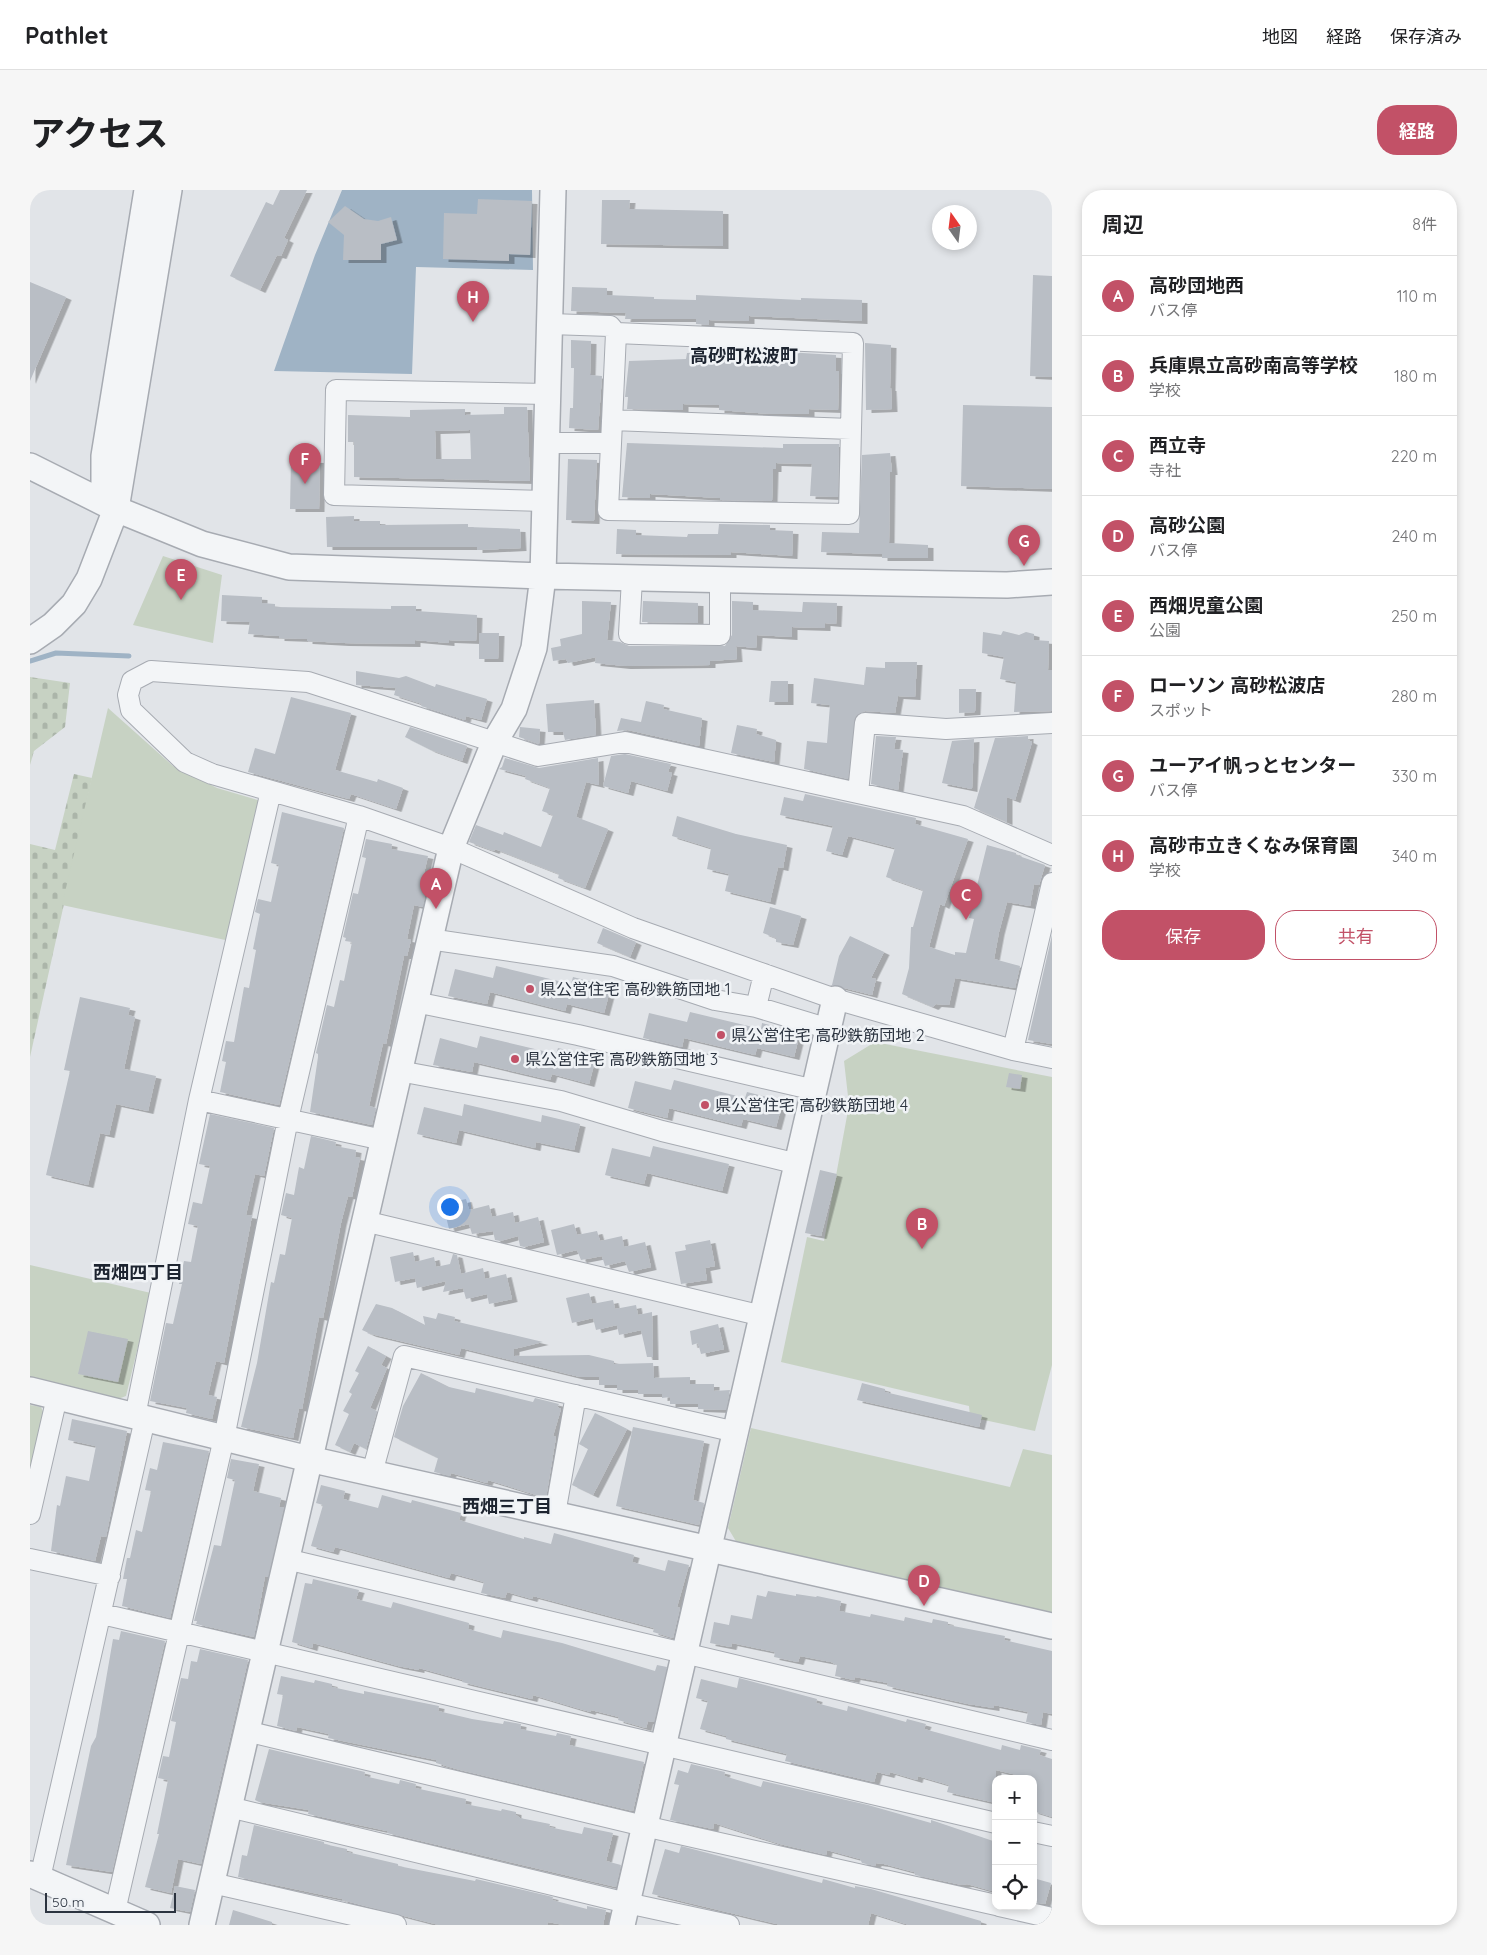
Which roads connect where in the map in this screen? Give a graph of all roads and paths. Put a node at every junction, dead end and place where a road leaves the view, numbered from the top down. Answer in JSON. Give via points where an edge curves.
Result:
{"nodes":[{"id":1,"x":147,"y":190,"type":"edge"},
{"id":2,"x":169,"y":190,"type":"edge"},
{"id":3,"x":553,"y":190,"type":"edge"},
{"id":4,"x":550,"y":324,"type":"junction"},
{"id":5,"x":616,"y":333,"type":"junction"},
{"id":6,"x":548,"y":394,"type":"junction"},
{"id":7,"x":612,"y":420,"type":"junction"},
{"id":8,"x":851,"y":429,"type":"junction"},
{"id":9,"x":547,"y":443,"type":"junction"},
{"id":10,"x":611,"y":443,"type":"junction"},
{"id":11,"x":30,"y":466,"type":"edge"},
{"id":12,"x":545,"y":502,"type":"junction"},
{"id":13,"x":116,"y":509,"type":"junction"},
{"id":14,"x":544,"y":576,"type":"junction"},
{"id":15,"x":632,"y":578,"type":"junction"},
{"id":16,"x":720,"y":580,"type":"junction"},
{"id":17,"x":1052,"y":582,"type":"edge"},
{"id":18,"x":30,"y":641,"type":"edge"},
{"id":19,"x":1052,"y":723,"type":"edge"},
{"id":20,"x":494,"y":743,"type":"junction"},
{"id":21,"x":271,"y":792,"type":"junction"},
{"id":22,"x":858,"y":793,"type":"junction"},
{"id":23,"x":359,"y":816,"type":"junction"},
{"id":24,"x":451,"y":848,"type":"junction"},
{"id":25,"x":1052,"y":856,"type":"edge"},
{"id":26,"x":1052,"y":884,"type":"edge"},
{"id":27,"x":429,"y":939,"type":"junction"},
{"id":28,"x":764,"y":974,"type":"junction"},
{"id":29,"x":836,"y":999,"type":"junction"},
{"id":30,"x":415,"y":1002,"type":"junction"},
{"id":31,"x":756,"y":1007,"type":"junction"},
{"id":32,"x":829,"y":1028,"type":"junction"},
{"id":33,"x":1013,"y":1050,"type":"junction"},
{"id":34,"x":1052,"y":1058,"type":"edge"},
{"id":35,"x":399,"y":1071,"type":"junction"},
{"id":36,"x":815,"y":1090,"type":"junction"},
{"id":37,"x":199,"y":1100,"type":"junction"},
{"id":38,"x":288,"y":1119,"type":"junction"},
{"id":39,"x":383,"y":1140,"type":"junction"},
{"id":40,"x":798,"y":1164,"type":"junction"},
{"id":41,"x":364,"y":1221,"type":"junction"},
{"id":42,"x":763,"y":1316,"type":"junction"},
{"id":43,"x":30,"y":1390,"type":"edge"},
{"id":44,"x":576,"y":1395,"type":"junction"},
{"id":45,"x":56,"y":1397,"type":"junction"},
{"id":46,"x":140,"y":1417,"type":"junction"},
{"id":47,"x":736,"y":1432,"type":"junction"},
{"id":48,"x":224,"y":1438,"type":"junction"},
{"id":49,"x":309,"y":1459,"type":"junction"},
{"id":50,"x":372,"y":1473,"type":"junction"},
{"id":51,"x":30,"y":1514,"type":"edge"},
{"id":52,"x":555,"y":1514,"type":"junction"},
{"id":53,"x":709,"y":1549,"type":"junction"},
{"id":54,"x":286,"y":1559,"type":"junction"},
{"id":55,"x":30,"y":1560,"type":"edge"},
{"id":56,"x":110,"y":1576,"type":"junction"},
{"id":57,"x":102,"y":1614,"type":"junction"},
{"id":58,"x":1052,"y":1626,"type":"edge"},
{"id":59,"x":180,"y":1632,"type":"junction"},
{"id":60,"x":265,"y":1652,"type":"junction"},
{"id":61,"x":685,"y":1654,"type":"junction"},
{"id":62,"x":246,"y":1731,"type":"junction"},
{"id":63,"x":1052,"y":1740,"type":"edge"},
{"id":64,"x":663,"y":1745,"type":"junction"},
{"id":65,"x":229,"y":1807,"type":"junction"},
{"id":66,"x":992,"y":1822,"type":"edge"},
{"id":67,"x":644,"y":1826,"type":"junction"},
{"id":68,"x":1037,"y":1833,"type":"edge"},
{"id":69,"x":1052,"y":1836,"type":"edge"},
{"id":70,"x":35,"y":1876,"type":"edge"},
{"id":71,"x":212,"y":1883,"type":"junction"},
{"id":72,"x":992,"y":1904,"type":"edge"},
{"id":73,"x":1019,"y":1910,"type":"edge"},
{"id":74,"x":115,"y":1911,"type":"junction"},
{"id":75,"x":624,"y":1914,"type":"edge"},
{"id":76,"x":1052,"y":1917,"type":"edge"},
{"id":77,"x":147,"y":1925,"type":"edge"},
{"id":78,"x":202,"y":1925,"type":"edge"},
{"id":79,"x":396,"y":1925,"type":"edge"},
{"id":80,"x":729,"y":1925,"type":"edge"},
{"id":81,"x":1050,"y":1925,"type":"edge"}],
"edges":[{"from":1,"to":13,"type":"street","via":[[104,456],[104,484]]},
{"from":2,"to":13,"type":"street"},
{"from":3,"to":4,"type":"street"},
{"from":4,"to":5,"type":"street","via":[[610,326]]},
{"from":4,"to":6,"type":"street"},
{"from":5,"to":7,"type":"street"},
{"from":5,"to":8,"type":"street","via":[[853,343]]},
{"from":6,"to":9,"type":"street"},
{"from":6,"to":12,"type":"street","via":[[336,390],[334,495]]},
{"from":7,"to":8,"type":"street"},
{"from":7,"to":10,"type":"street"},
{"from":8,"to":10,"type":"street","via":[[849,514],[608,510]]},
{"from":9,"to":10,"type":"street"},
{"from":9,"to":12,"type":"street"},
{"from":11,"to":13,"type":"street"},
{"from":12,"to":14,"type":"street"},
{"from":13,"to":14,"type":"street","via":[[202,544],[289,567]]},
{"from":13,"to":18,"type":"street","via":[[89,579],[74,604],[53,625]]},
{"from":14,"to":15,"type":"street"},
{"from":14,"to":20,"type":"street","via":[[534,648],[514,710]]},
{"from":15,"to":16,"type":"street"},
{"from":15,"to":16,"type":"street","via":[[629,634],[720,635]]},
{"from":16,"to":17,"type":"street","via":[[1007,585]]},
{"from":19,"to":22,"type":"street","via":[[946,729],[865,723]]},
{"from":20,"to":21,"type":"street","via":[[308,682],[151,671],[132,681],[128,695],[131,710],[185,762]]},
{"from":20,"to":22,"type":"street","via":[[538,756],[625,742]]},
{"from":20,"to":24,"type":"street"},
{"from":21,"to":23,"type":"street"},
{"from":21,"to":37,"type":"street"},
{"from":22,"to":25,"type":"street","via":[[963,816]]},
{"from":23,"to":24,"type":"street"},
{"from":23,"to":38,"type":"street"},
{"from":24,"to":27,"type":"street"},
{"from":24,"to":28,"type":"street","via":[[633,928]]},
{"from":26,"to":33,"type":"street"},
{"from":27,"to":30,"type":"street"},
{"from":27,"to":31,"type":"street","via":[[614,966],[715,1000]]},
{"from":28,"to":29,"type":"street"},
{"from":28,"to":31,"type":"street"},
{"from":29,"to":32,"type":"street"},
{"from":29,"to":33,"type":"street"},
{"from":30,"to":35,"type":"street"},
{"from":30,"to":36,"type":"street","via":[[578,1035]]},
{"from":31,"to":32,"type":"street"},
{"from":32,"to":36,"type":"street"},
{"from":33,"to":34,"type":"street"},
{"from":35,"to":39,"type":"street"},
{"from":35,"to":40,"type":"street","via":[[561,1101],[662,1131]]},
{"from":36,"to":40,"type":"street"},
{"from":37,"to":38,"type":"street"},
{"from":37,"to":46,"type":"street"},
{"from":38,"to":39,"type":"street"},
{"from":38,"to":48,"type":"street"},
{"from":39,"to":41,"type":"street"},
{"from":40,"to":42,"type":"street"},
{"from":41,"to":42,"type":"street"},
{"from":41,"to":49,"type":"street"},
{"from":42,"to":47,"type":"street"},
{"from":43,"to":45,"type":"street"},
{"from":44,"to":47,"type":"street"},
{"from":44,"to":50,"type":"street","via":[[404,1356]]},
{"from":44,"to":52,"type":"street"},
{"from":45,"to":46,"type":"street"},
{"from":45,"to":51,"type":"street"},
{"from":46,"to":48,"type":"street"},
{"from":46,"to":56,"type":"street"},
{"from":47,"to":53,"type":"street"},
{"from":48,"to":49,"type":"street"},
{"from":48,"to":59,"type":"street"},
{"from":49,"to":50,"type":"street"},
{"from":49,"to":54,"type":"street"},
{"from":50,"to":52,"type":"street"},
{"from":52,"to":53,"type":"street"},
{"from":53,"to":58,"type":"street"},
{"from":53,"to":61,"type":"street"},
{"from":54,"to":60,"type":"street"},
{"from":54,"to":61,"type":"street"},
{"from":55,"to":56,"type":"street"},
{"from":56,"to":57,"type":"street"},
{"from":57,"to":59,"type":"street"},
{"from":57,"to":70,"type":"street"},
{"from":59,"to":60,"type":"street"},
{"from":59,"to":74,"type":"street"},
{"from":60,"to":62,"type":"street"},
{"from":60,"to":64,"type":"street"},
{"from":61,"to":63,"type":"street"},
{"from":61,"to":64,"type":"street"},
{"from":62,"to":65,"type":"street"},
{"from":62,"to":67,"type":"street"},
{"from":64,"to":66,"type":"street"},
{"from":64,"to":67,"type":"street"},
{"from":65,"to":71,"type":"street"},
{"from":65,"to":75,"type":"street"},
{"from":67,"to":72,"type":"street"},
{"from":67,"to":75,"type":"street"},
{"from":68,"to":69,"type":"street"},
{"from":70,"to":74,"type":"street"},
{"from":71,"to":78,"type":"street"},
{"from":71,"to":79,"type":"street"},
{"from":73,"to":76,"type":"street"},
{"from":74,"to":77,"type":"street"},
{"from":75,"to":80,"type":"street"},
{"from":76,"to":81,"type":"street"}]}
